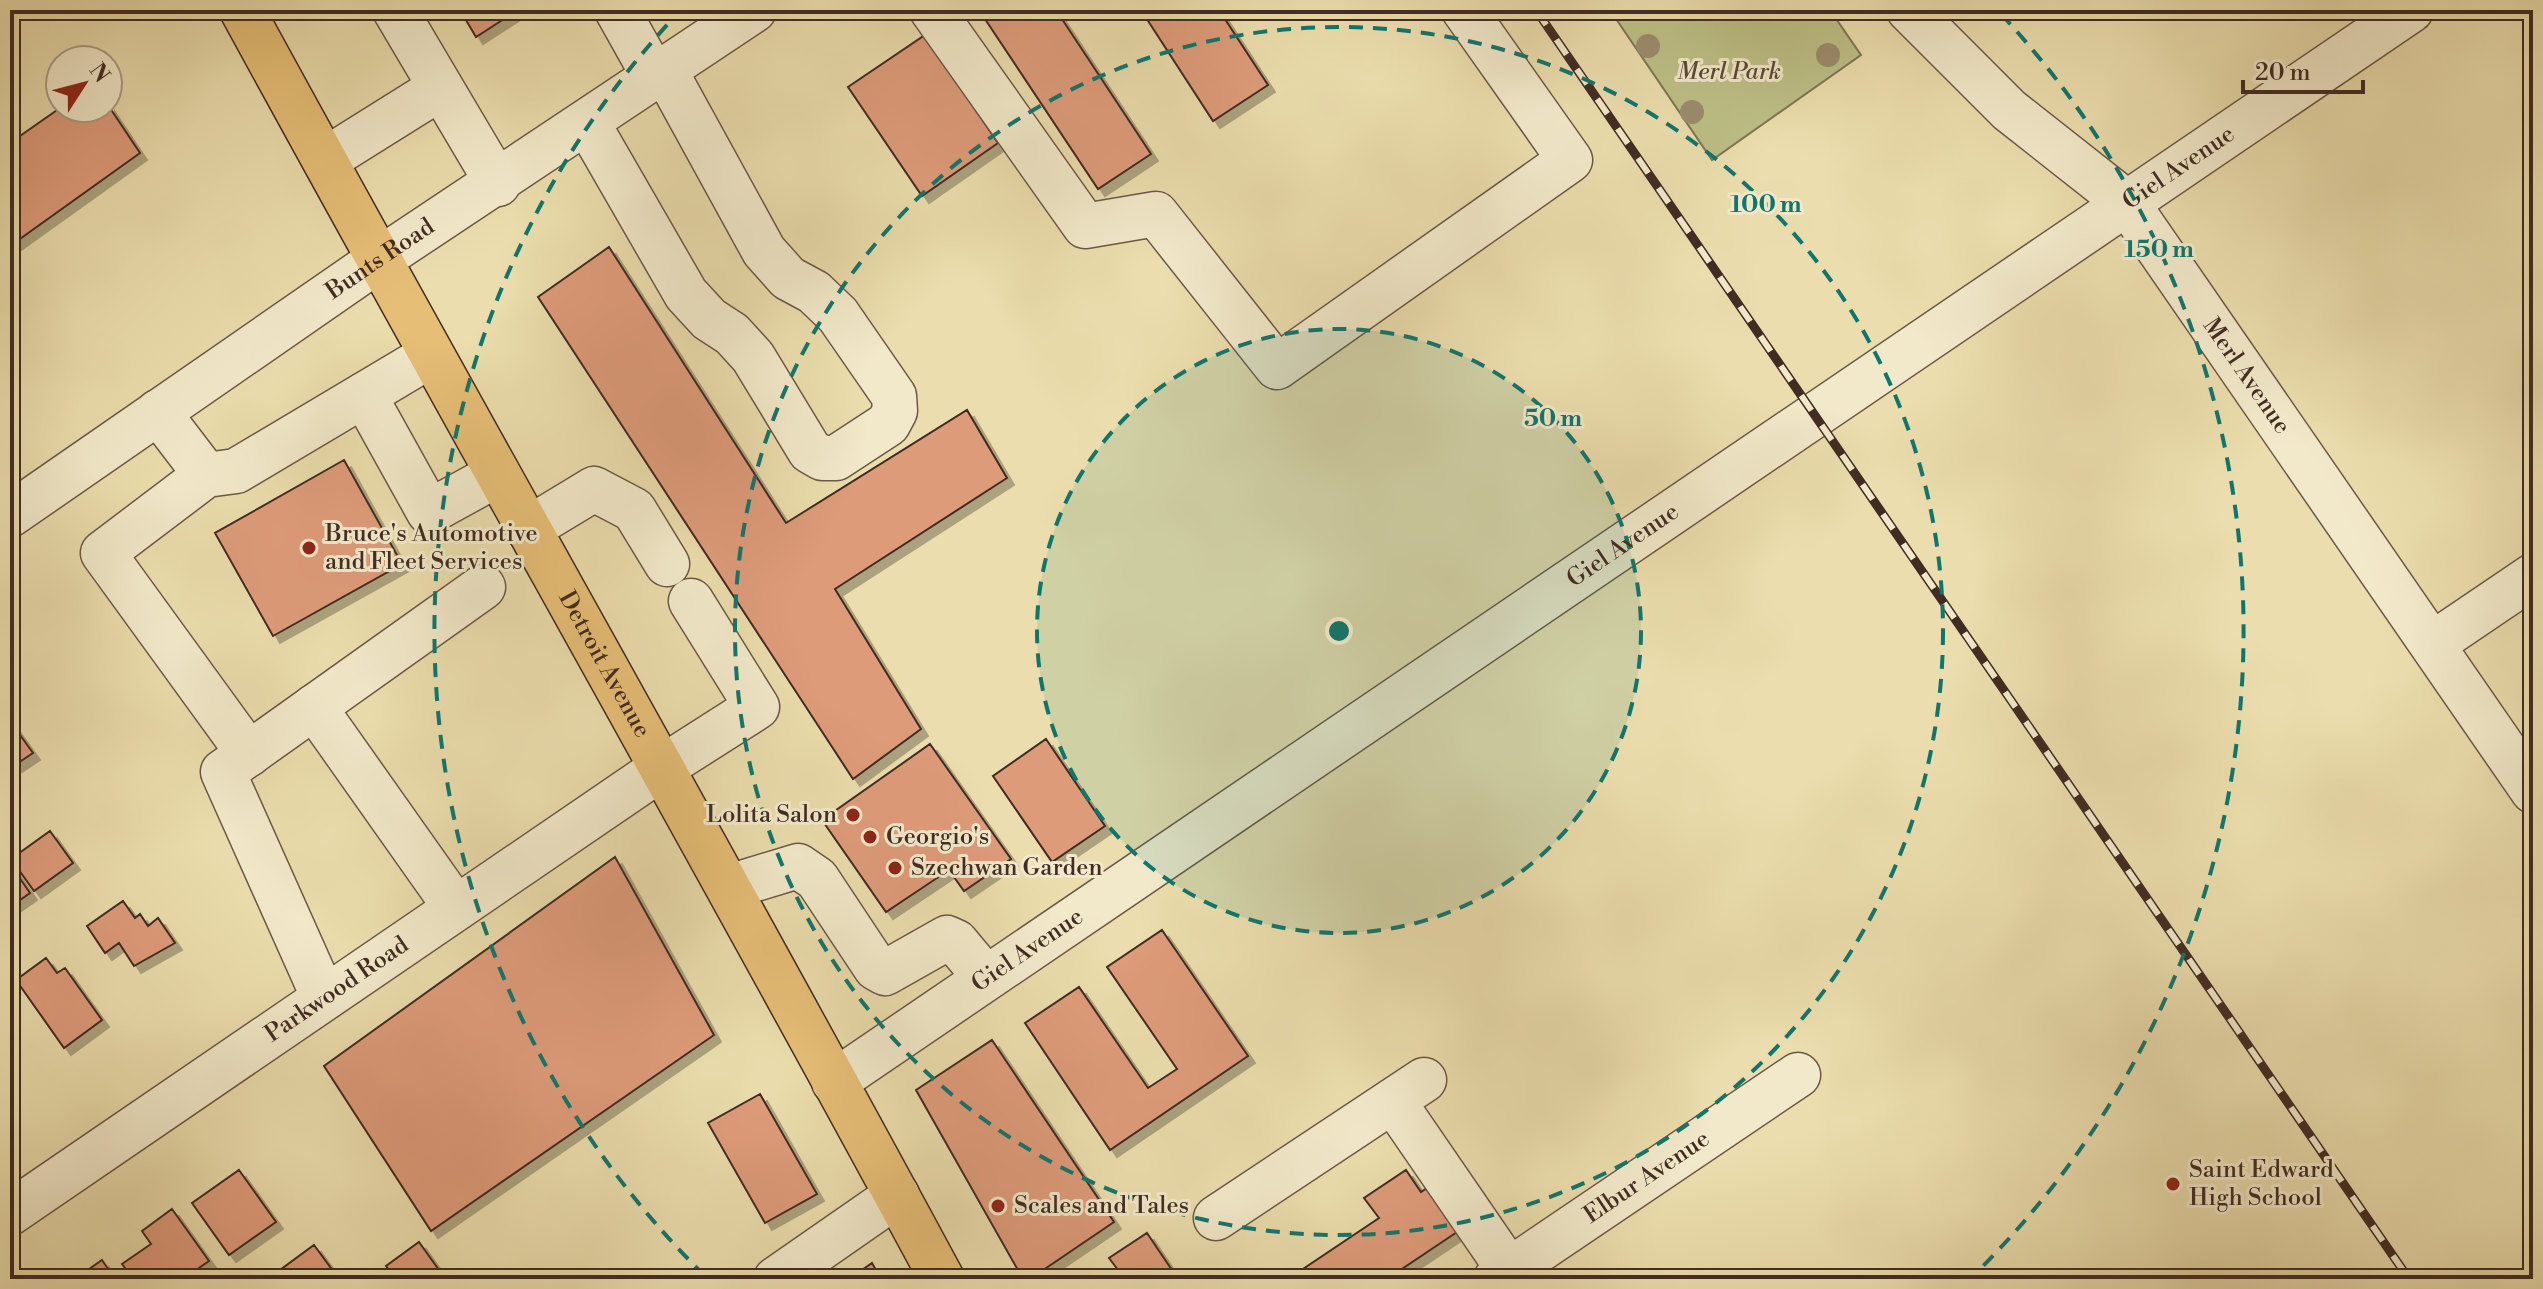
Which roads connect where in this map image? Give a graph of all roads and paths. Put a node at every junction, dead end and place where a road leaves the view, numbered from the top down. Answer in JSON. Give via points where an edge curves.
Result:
{"nodes":[{"id":1,"x":395,"y":10,"type":"edge"},
{"id":2,"x":617,"y":10,"type":"edge"},
{"id":3,"x":754,"y":10,"type":"edge"},
{"id":4,"x":932,"y":10,"type":"edge"},
{"id":5,"x":1464,"y":10,"type":"edge"},
{"id":6,"x":1909,"y":10,"type":"edge"},
{"id":7,"x":2411,"y":10,"type":"edge"},
{"id":8,"x":243,"y":11,"type":"edge"},
{"id":9,"x":659,"y":73,"type":"junction"},
{"id":10,"x":440,"y":88,"type":"junction"},
{"id":11,"x":588,"y":124,"type":"junction"},
{"id":12,"x":325,"y":160,"type":"junction"},
{"id":13,"x":498,"y":184,"type":"junction"},
{"id":14,"x":2127,"y":203,"type":"junction"},
{"id":15,"x":377,"y":261,"type":"junction"},
{"id":16,"x":431,"y":355,"type":"junction"},
{"id":17,"x":364,"y":395,"type":"junction"},
{"id":18,"x":158,"y":412,"type":"junction"},
{"id":19,"x":498,"y":474,"type":"junction"},
{"id":20,"x":206,"y":475,"type":"junction"},
{"id":21,"x":10,"y":515,"type":"edge"},
{"id":22,"x":528,"y":529,"type":"junction"},
{"id":23,"x":667,"y":564,"type":"dead end"},
{"id":24,"x":2533,"y":576,"type":"edge"},
{"id":25,"x":483,"y":587,"type":"dead end"},
{"id":26,"x":691,"y":601,"type":"dead end"},
{"id":27,"x":2434,"y":643,"type":"junction"},
{"id":28,"x":314,"y":707,"type":"junction"},
{"id":29,"x":249,"y":754,"type":"junction"},
{"id":30,"x":663,"y":767,"type":"junction"},
{"id":31,"x":2533,"y":791,"type":"edge"},
{"id":32,"x":729,"y":887,"type":"junction"},
{"id":33,"x":456,"y":908,"type":"junction"},
{"id":34,"x":986,"y":978,"type":"junction"},
{"id":35,"x":324,"y":998,"type":"junction"},
{"id":36,"x":1798,"y":1075,"type":"dead end"},
{"id":37,"x":834,"y":1082,"type":"junction"},
{"id":38,"x":897,"y":1195,"type":"junction"},
{"id":39,"x":10,"y":1213,"type":"edge"},
{"id":40,"x":1216,"y":1218,"type":"dead end"},
{"id":41,"x":1502,"y":1275,"type":"edge"},
{"id":42,"x":776,"y":1279,"type":"edge"},
{"id":43,"x":942,"y":1279,"type":"edge"}],
"edges":[{"from":1,"to":10,"type":"street"},
{"from":2,"to":9,"type":"street"},
{"from":3,"to":9,"type":"street","name":"Bunts Road"},
{"from":4,"to":5,"type":"street","via":[[1085,226],[1156,214],[1277,367],[1570,160]]},
{"from":6,"to":14,"type":"street","name":"Merl Avenue","via":[[2009,110]]},
{"from":7,"to":14,"type":"street","name":"Giel Avenue"},
{"from":8,"to":12,"type":"main road","name":"Detroit Avenue"},
{"from":9,"to":11,"type":"street","name":"Bunts Road"},
{"from":9,"to":11,"type":"street","via":[[764,251],[788,278],[814,292],[838,315],[894,396],[895,411],[888,424],[836,458],[810,451],[753,357],[686,294]]},
{"from":10,"to":12,"type":"street"},
{"from":10,"to":13,"type":"street"},
{"from":11,"to":13,"type":"street","name":"Bunts Road"},
{"from":12,"to":15,"type":"main road","name":"Detroit Avenue"},
{"from":13,"to":15,"type":"street","name":"Bunts Road"},
{"from":14,"to":27,"type":"street","name":"Merl Avenue"},
{"from":14,"to":34,"type":"street","name":"Giel Avenue"},
{"from":15,"to":16,"type":"main road","name":"Detroit Avenue"},
{"from":15,"to":18,"type":"street","name":"Bunts Road"},
{"from":16,"to":17,"type":"street"},
{"from":16,"to":19,"type":"main road","name":"Detroit Avenue"},
{"from":17,"to":19,"type":"street","via":[[429,512]]},
{"from":17,"to":20,"type":"street","via":[[236,471]]},
{"from":18,"to":20,"type":"street"},
{"from":18,"to":21,"type":"street","name":"Bunts Road"},
{"from":19,"to":22,"type":"main road","name":"Detroit Avenue"},
{"from":20,"to":29,"type":"street","via":[[103,553]]},
{"from":22,"to":23,"type":"street","via":[[594,489],[634,510]]},
{"from":22,"to":30,"type":"main road","name":"Detroit Avenue"},
{"from":24,"to":27,"type":"street"},
{"from":25,"to":28,"type":"street"},
{"from":26,"to":30,"type":"street","name":"Parkwood Road","via":[[757,707]]},
{"from":27,"to":31,"type":"street","name":"Merl Avenue"},
{"from":28,"to":29,"type":"street"},
{"from":28,"to":33,"type":"street"},
{"from":29,"to":35,"type":"street","via":[[223,772]]},
{"from":30,"to":32,"type":"main road","name":"Detroit Avenue"},
{"from":30,"to":33,"type":"street","name":"Parkwood Road"},
{"from":32,"to":34,"type":"street","via":[[798,866],[817,879],[876,968],[885,973],[896,969],[947,938]]},
{"from":32,"to":37,"type":"main road","name":"Detroit Avenue"},
{"from":33,"to":35,"type":"street","name":"Parkwood Road"},
{"from":34,"to":37,"type":"street","name":"Giel Avenue"},
{"from":35,"to":39,"type":"street","name":"Parkwood Road"},
{"from":36,"to":41,"type":"street","name":"Elbur Avenue"},
{"from":37,"to":38,"type":"main road","name":"Detroit Avenue"},
{"from":38,"to":42,"type":"street"},
{"from":38,"to":43,"type":"main road","name":"Detroit Avenue"},
{"from":40,"to":41,"type":"street","via":[[1409,1091]]}]}
